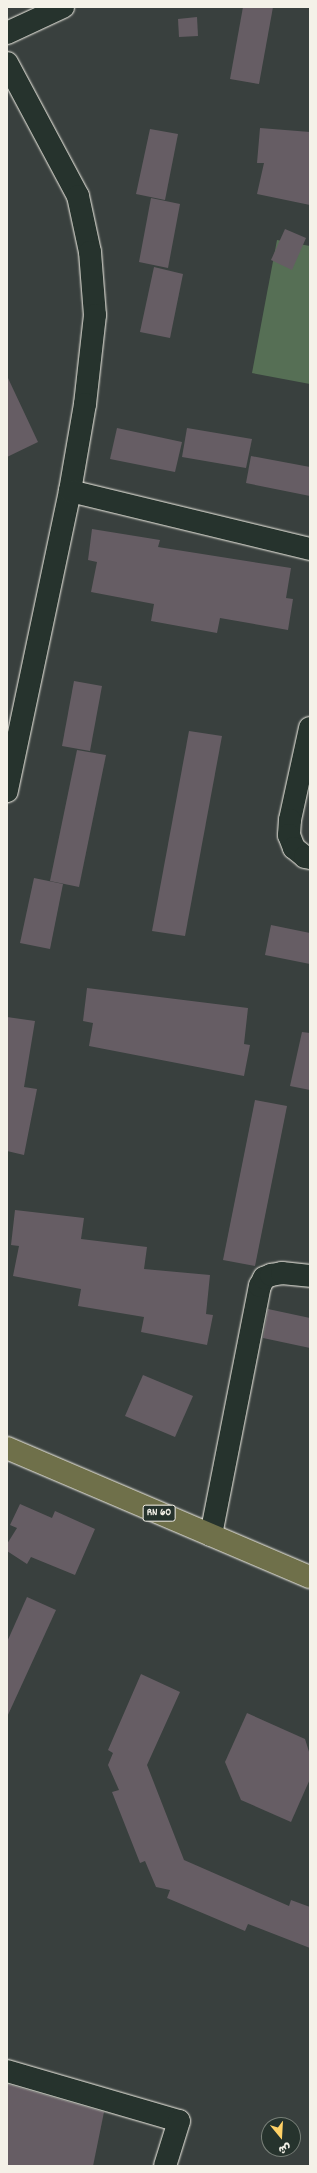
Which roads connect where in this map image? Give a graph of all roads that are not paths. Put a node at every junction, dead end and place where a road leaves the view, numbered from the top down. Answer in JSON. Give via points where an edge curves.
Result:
{"nodes":[{"id":1,"x":64,"y":7,"type":"edge"},
{"id":2,"x":7,"y":33,"type":"edge"},
{"id":3,"x":7,"y":63,"type":"edge"},
{"id":4,"x":70,"y":491,"type":"junction"},
{"id":5,"x":310,"y":549,"type":"edge"},
{"id":6,"x":310,"y":728,"type":"edge"},
{"id":7,"x":7,"y":791,"type":"edge"},
{"id":8,"x":310,"y":858,"type":"edge"},
{"id":9,"x":310,"y":1276,"type":"edge"},
{"id":10,"x":7,"y":1448,"type":"edge"},
{"id":11,"x":211,"y":1535,"type":"junction"},
{"id":12,"x":310,"y":1577,"type":"edge"},
{"id":13,"x":7,"y":2071,"type":"edge"},
{"id":14,"x":165,"y":2166,"type":"edge"}],
"edges":[{"from":1,"to":2,"type":"street"},
{"from":3,"to":4,"type":"street","via":[[78,196],[90,252],[95,314],[85,404]]},
{"from":4,"to":5,"type":"street"},
{"from":4,"to":7,"type":"street"},
{"from":6,"to":8,"type":"street","via":[[289,835],[294,848]]},
{"from":9,"to":11,"type":"street","via":[[282,1273],[271,1275],[264,1278],[260,1286]]},
{"from":10,"to":11,"type":"main road","number":"RN 60"},
{"from":11,"to":12,"type":"main road","number":"RN 60"},
{"from":13,"to":14,"type":"street","via":[[179,2121]]}]}
